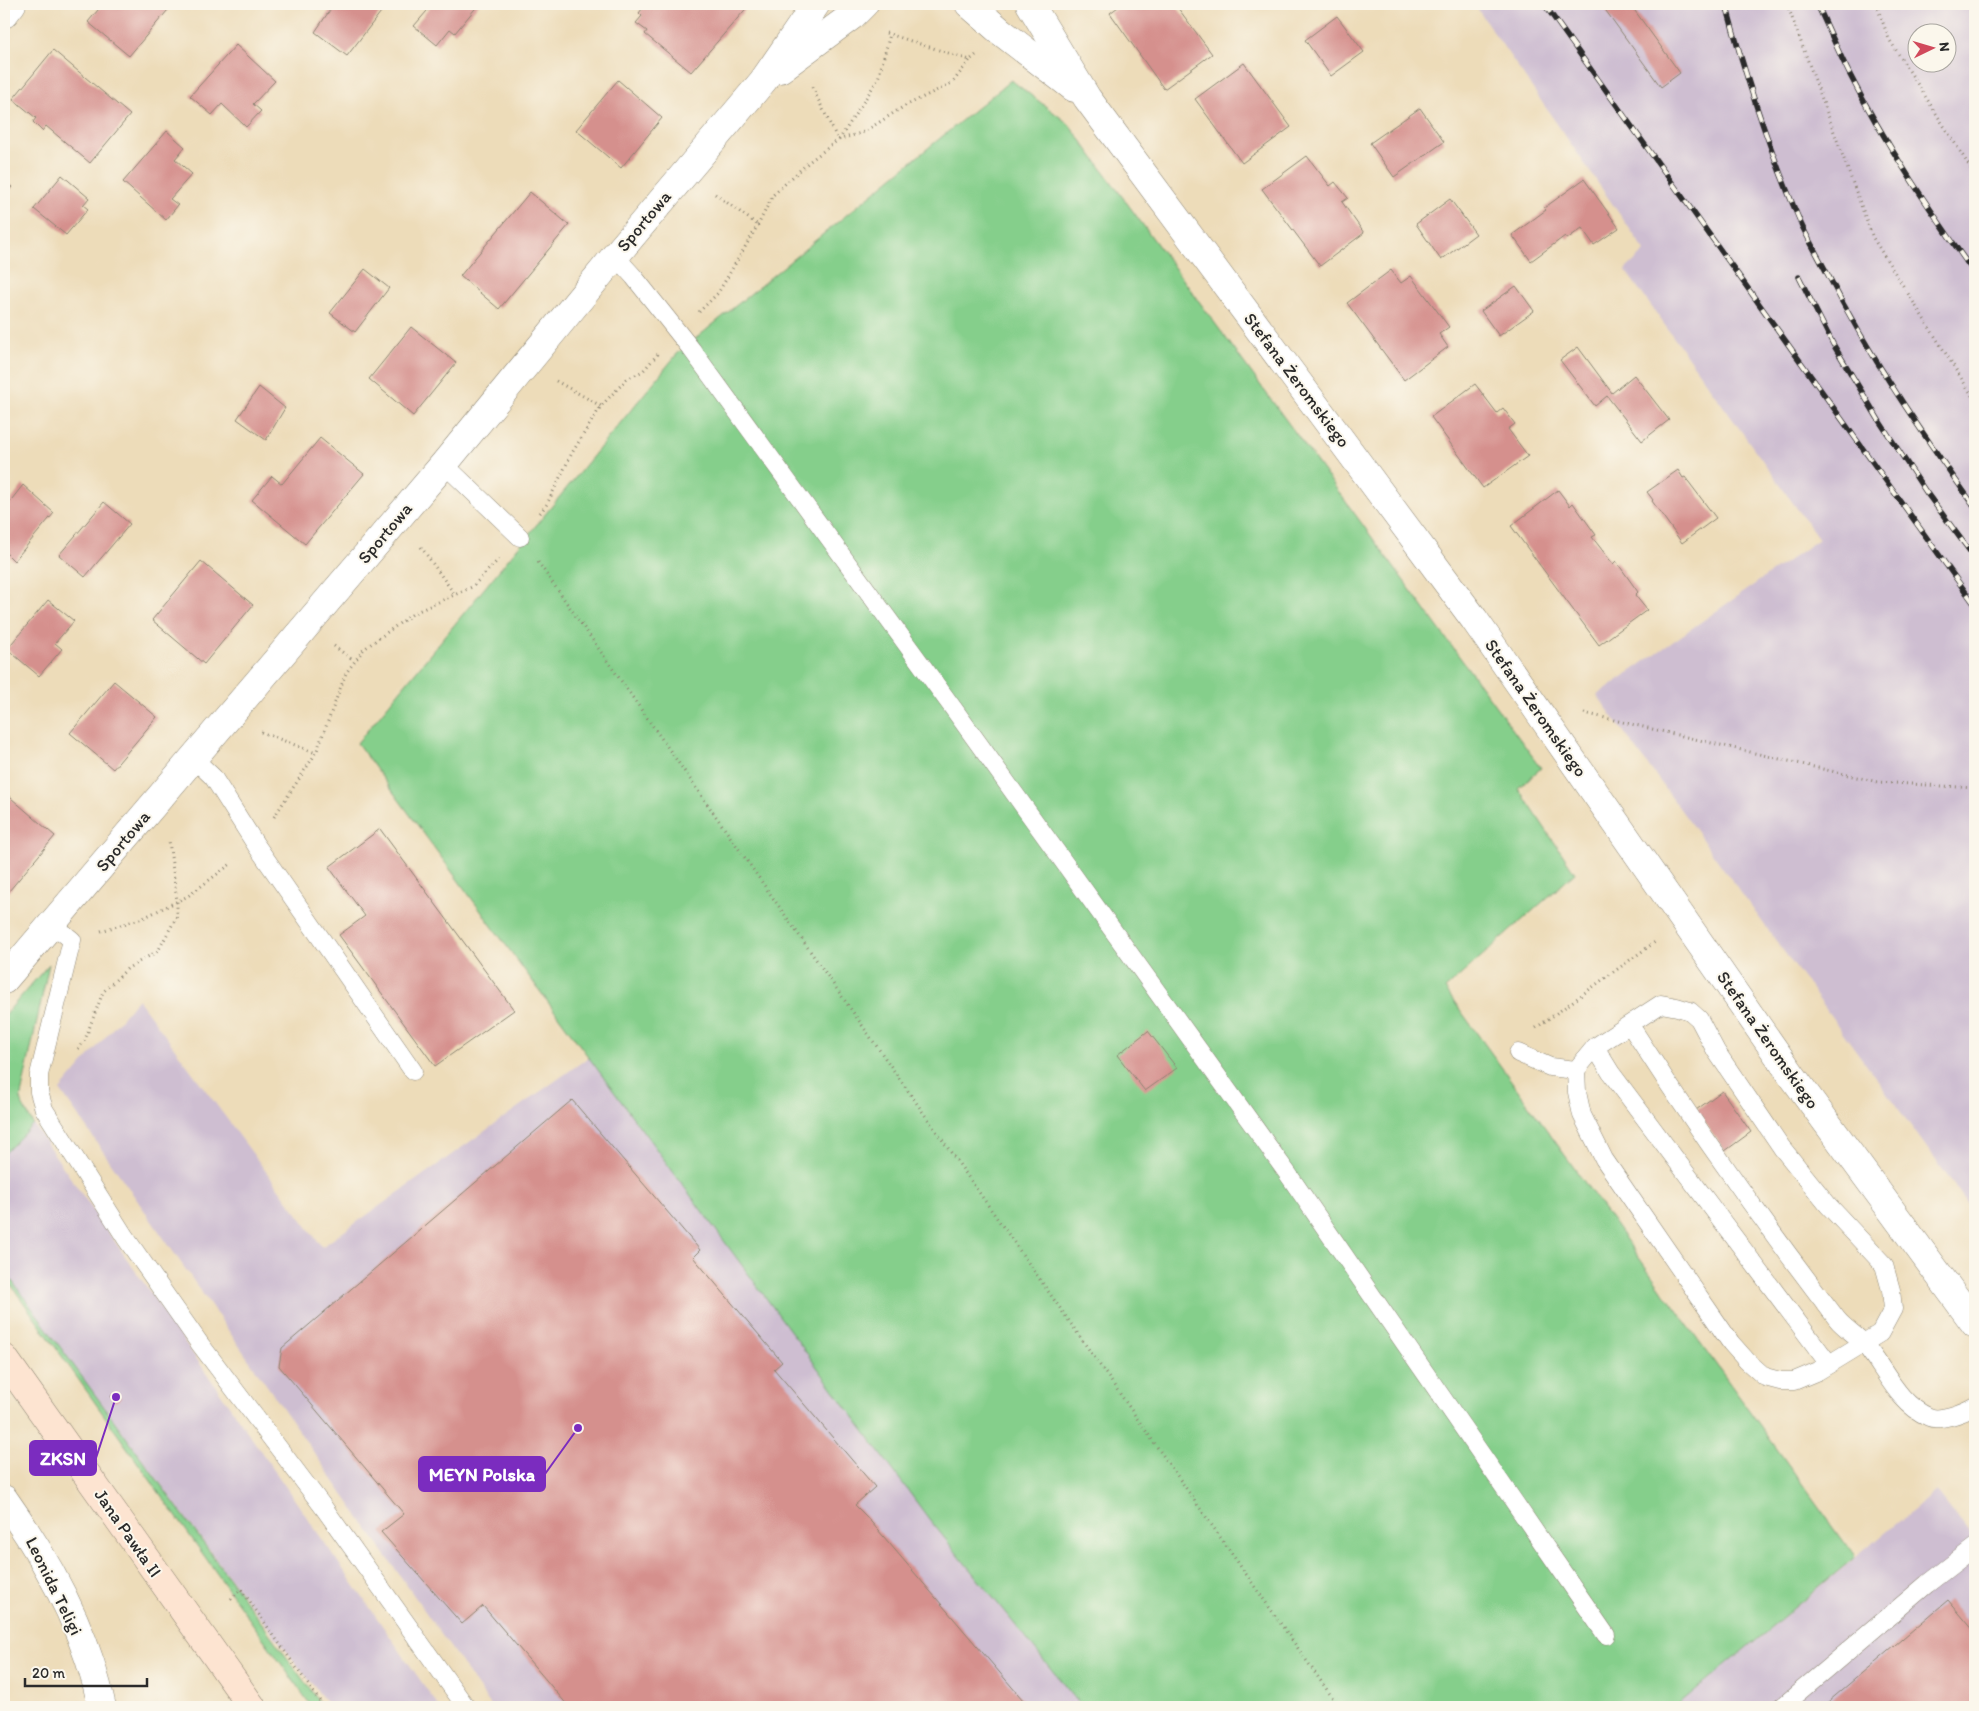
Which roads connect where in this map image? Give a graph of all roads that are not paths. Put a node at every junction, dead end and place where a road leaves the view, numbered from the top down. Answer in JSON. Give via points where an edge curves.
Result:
{"nodes":[{"id":1,"x":12,"y":4,"type":"edge"},
{"id":2,"x":816,"y":4,"type":"edge"},
{"id":3,"x":864,"y":4,"type":"edge"},
{"id":4,"x":969,"y":4,"type":"edge"},
{"id":5,"x":1030,"y":4,"type":"edge"},
{"id":6,"x":4,"y":14,"type":"edge"},
{"id":7,"x":763,"y":81,"type":"junction"},
{"id":8,"x":1087,"y":98,"type":"junction"},
{"id":9,"x":615,"y":256,"type":"junction"},
{"id":10,"x":444,"y":464,"type":"junction"},
{"id":11,"x":520,"y":537,"type":"road end"},
{"id":12,"x":193,"y":758,"type":"junction"},
{"id":13,"x":51,"y":923,"type":"junction"},
{"id":14,"x":4,"y":980,"type":"edge"},
{"id":15,"x":1630,"y":1025,"type":"junction"},
{"id":16,"x":1595,"y":1047,"type":"junction"},
{"id":17,"x":1518,"y":1053,"type":"dead end"},
{"id":18,"x":1576,"y":1070,"type":"junction"},
{"id":19,"x":413,"y":1071,"type":"dead end"},
{"id":20,"x":1975,"y":1324,"type":"edge"},
{"id":21,"x":1864,"y":1344,"type":"junction"},
{"id":22,"x":4,"y":1358,"type":"edge"},
{"id":23,"x":1829,"y":1364,"type":"junction"},
{"id":24,"x":1975,"y":1406,"type":"edge"},
{"id":25,"x":4,"y":1499,"type":"edge"},
{"id":26,"x":1975,"y":1547,"type":"edge"},
{"id":27,"x":1606,"y":1635,"type":"dead end"},
{"id":28,"x":102,"y":1707,"type":"edge"},
{"id":29,"x":252,"y":1707,"type":"edge"},
{"id":30,"x":466,"y":1707,"type":"edge"},
{"id":31,"x":1782,"y":1707,"type":"edge"}],
"edges":[{"from":1,"to":6,"type":"street"},
{"from":2,"to":7,"type":"street","name":"Sportowa"},
{"from":3,"to":7,"type":"street","name":"Sportowa"},
{"from":4,"to":8,"type":"street","name":"Stefana Żeromskiego"},
{"from":5,"to":8,"type":"street","name":"Stefana Żeromskiego"},
{"from":7,"to":9,"type":"street","name":"Sportowa"},
{"from":8,"to":20,"type":"street","name":"Stefana Żeromskiego","via":[[1474,619],[1791,1074]]},
{"from":9,"to":10,"type":"street","name":"Sportowa"},
{"from":9,"to":27,"type":"lane","via":[[692,350],[942,692],[1288,1174]]},
{"from":10,"to":11,"type":"lane"},
{"from":10,"to":12,"type":"street","name":"Sportowa"},
{"from":12,"to":13,"type":"street","name":"Sportowa"},
{"from":12,"to":19,"type":"lane","via":[[213,777],[256,845]]},
{"from":13,"to":14,"type":"street","name":"Sportowa"},
{"from":13,"to":30,"type":"lane","via":[[72,940],[39,1074],[39,1092],[44,1109],[125,1237],[178,1313],[324,1508]]},
{"from":15,"to":16,"type":"lane"},
{"from":15,"to":21,"type":"lane","via":[[1677,1099],[1753,1206],[1838,1321]]},
{"from":15,"to":21,"type":"lane","via":[[1661,1004],[1690,1011],[1699,1019],[1716,1051],[1782,1148],[1828,1205],[1884,1265],[1893,1310],[1880,1332]]},
{"from":16,"to":18,"type":"lane"},
{"from":16,"to":23,"type":"lane","via":[[1611,1073]]},
{"from":17,"to":18,"type":"lane","via":[[1550,1067]]},
{"from":18,"to":23,"type":"lane","via":[[1582,1115],[1604,1159],[1747,1361],[1765,1376],[1780,1381],[1794,1381]]},
{"from":21,"to":23,"type":"lane"},
{"from":21,"to":24,"type":"lane","via":[[1908,1405],[1931,1419],[1960,1414]]},
{"from":22,"to":29,"type":"main road","name":"Jana Pawła II"},
{"from":25,"to":28,"type":"street","name":"Leonida Teligi","via":[[30,1536],[64,1598],[87,1656]]},
{"from":26,"to":31,"type":"lane"}]}
